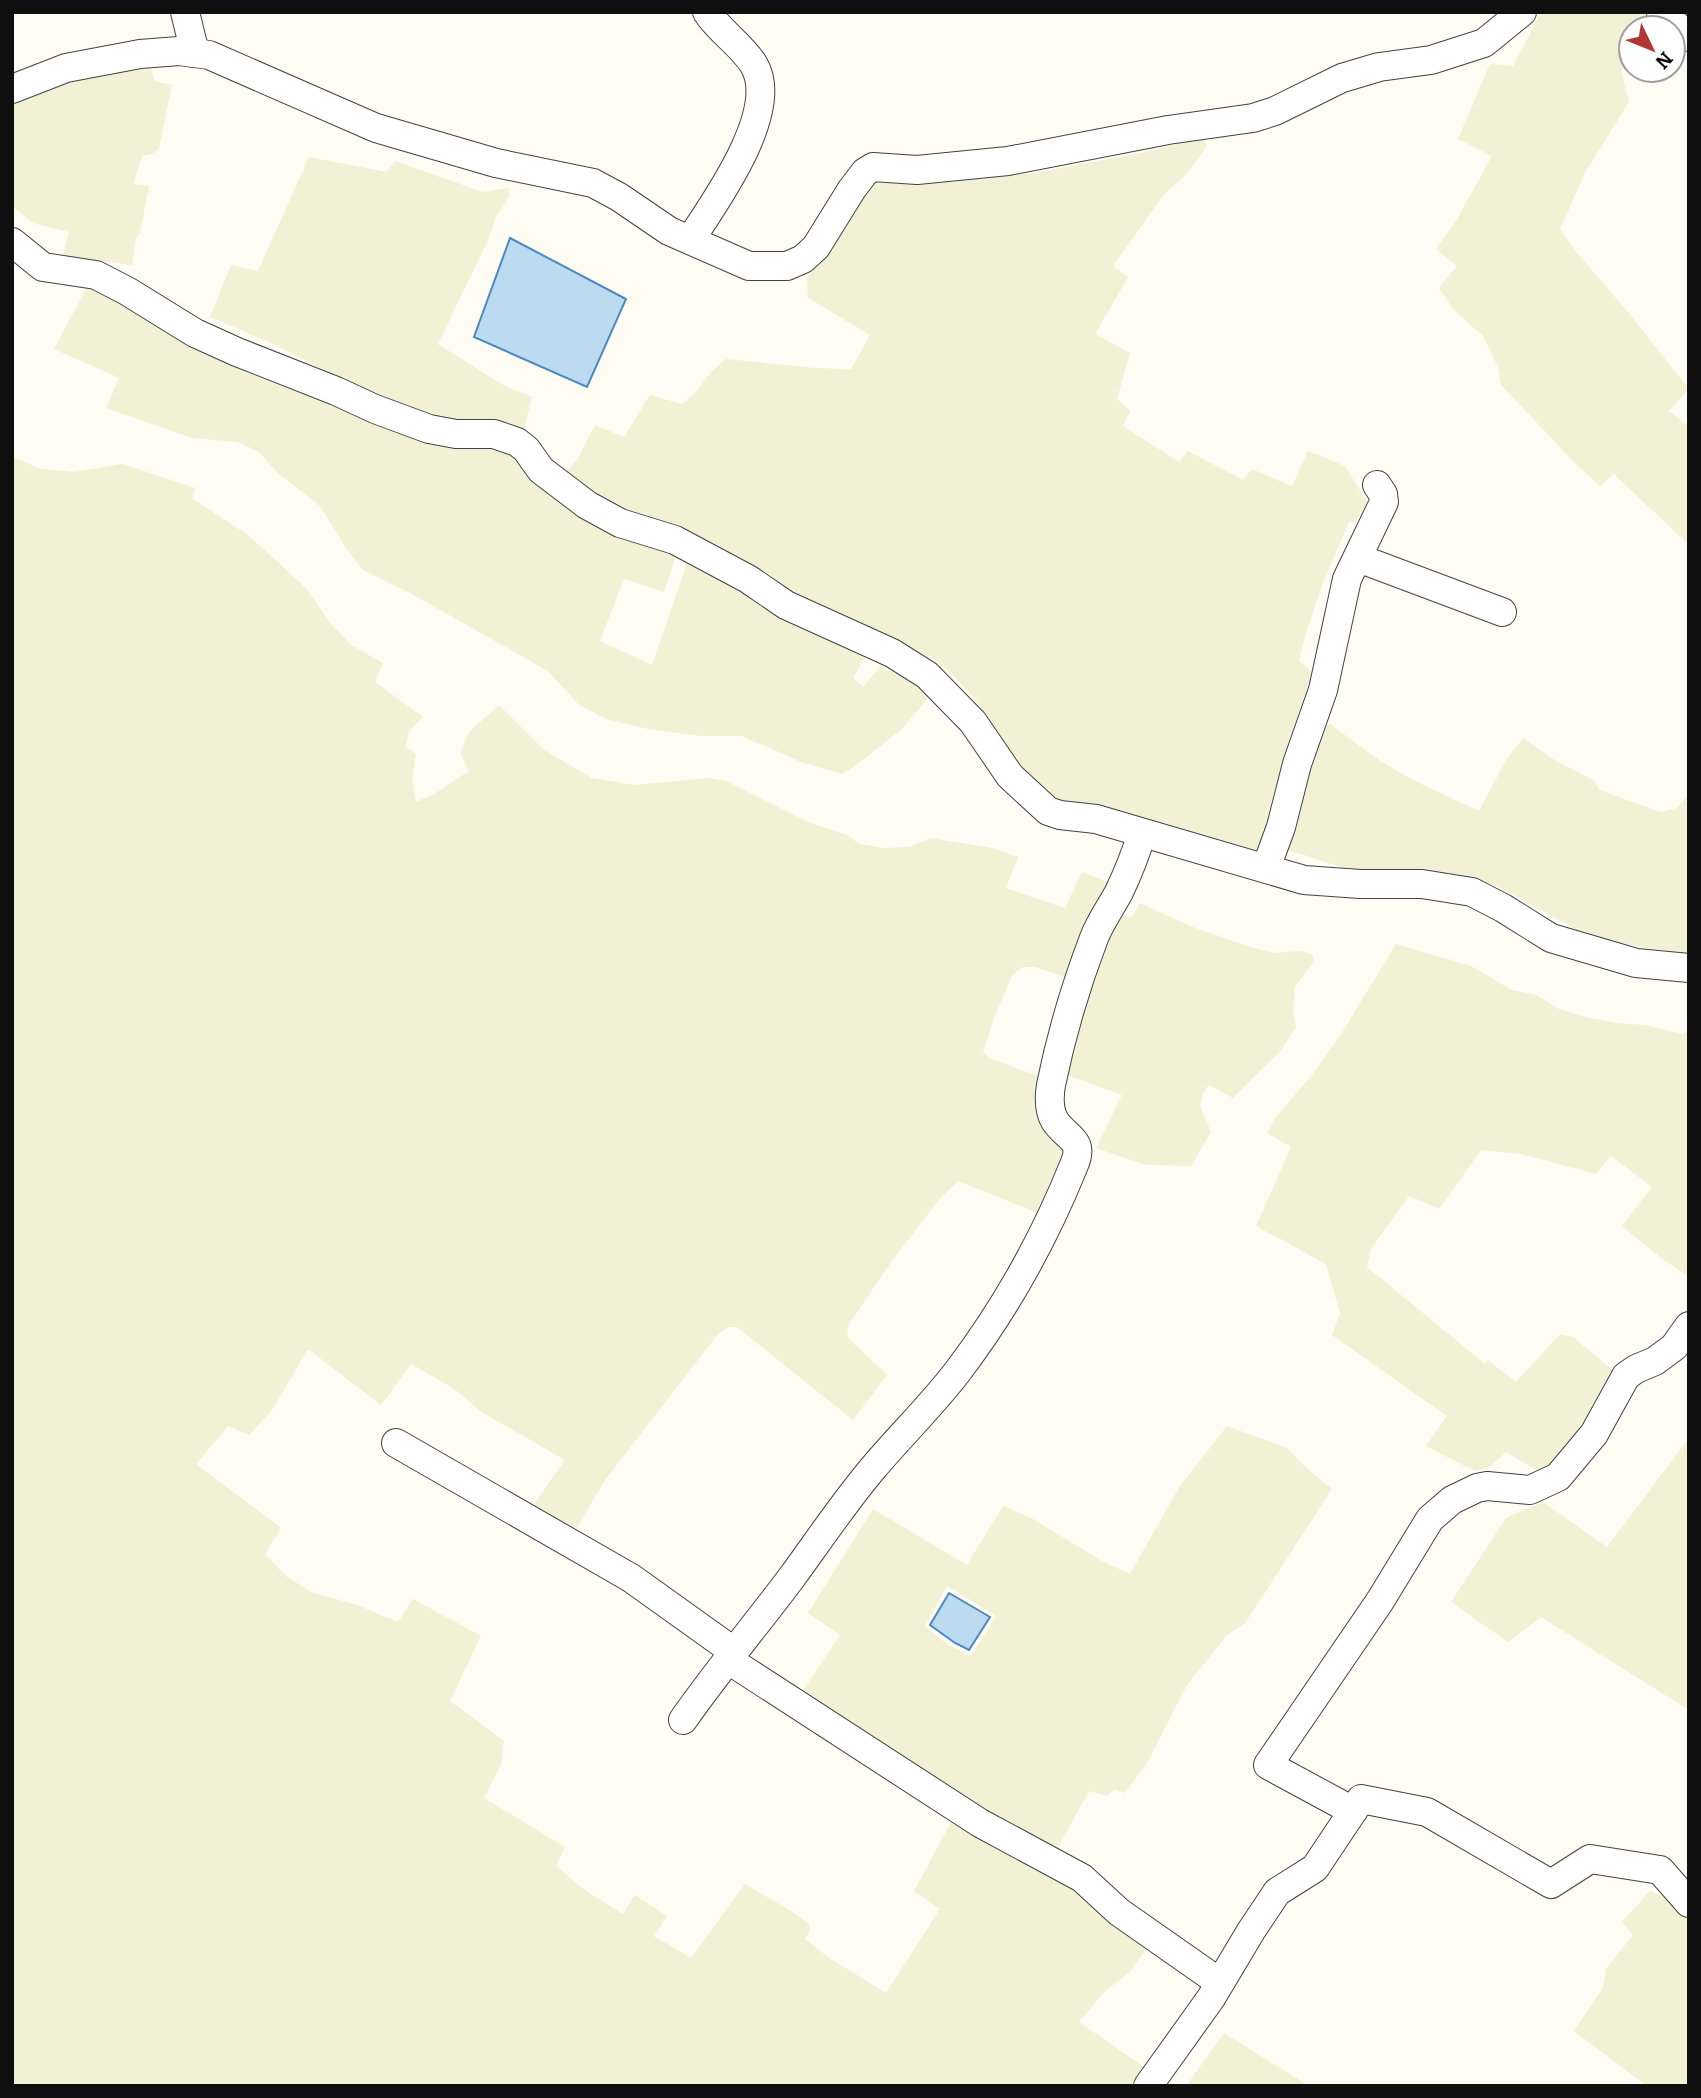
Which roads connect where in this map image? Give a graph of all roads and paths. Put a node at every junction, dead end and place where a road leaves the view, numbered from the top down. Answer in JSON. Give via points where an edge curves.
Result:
{"nodes":[{"id":1,"x":185,"y":12,"type":"edge"},
{"id":2,"x":707,"y":12,"type":"edge"},
{"id":3,"x":1522,"y":12,"type":"edge"},
{"id":4,"x":1661,"y":12,"type":"edge"},
{"id":5,"x":1689,"y":37,"type":"edge"},
{"id":6,"x":195,"y":53,"type":"junction"},
{"id":7,"x":12,"y":89,"type":"edge"},
{"id":8,"x":690,"y":240,"type":"junction"},
{"id":9,"x":12,"y":242,"type":"edge"},
{"id":10,"x":1377,"y":485,"type":"dead end"},
{"id":11,"x":1358,"y":558,"type":"junction"},
{"id":12,"x":1502,"y":612,"type":"dead end"},
{"id":13,"x":1142,"y":833,"type":"junction"},
{"id":14,"x":1266,"y":868,"type":"junction"},
{"id":15,"x":1689,"y":968,"type":"edge"},
{"id":16,"x":1689,"y":1326,"type":"edge"},
{"id":17,"x":396,"y":1443,"type":"dead end"},
{"id":18,"x":730,"y":1655,"type":"junction"},
{"id":19,"x":684,"y":1720,"type":"dead end"},
{"id":20,"x":1353,"y":1811,"type":"junction"},
{"id":21,"x":1689,"y":1903,"type":"edge"},
{"id":22,"x":1219,"y":1982,"type":"junction"},
{"id":23,"x":1148,"y":2086,"type":"edge"}],
"edges":[{"from":1,"to":6,"type":"street"},
{"from":2,"to":8,"type":"street","via":[[753,63],[761,95],[733,171]]},
{"from":3,"to":8,"type":"street","via":[[1484,43],[1431,60],[1342,78],[1253,118],[1008,161],[917,170],[873,167],[852,189],[816,247],[787,266],[749,266]]},
{"from":4,"to":5,"type":"street"},
{"from":6,"to":7,"type":"street","via":[[140,54],[65,68]]},
{"from":6,"to":8,"type":"street","via":[[209,55],[376,128],[496,163],[593,183]]},
{"from":9,"to":13,"type":"street","via":[[43,267],[96,275],[195,332],[375,409],[429,429],[494,434],[517,442],[541,470],[587,505],[620,523],[675,540],[786,605],[892,653],[927,675],[973,722],[1010,776],[1048,811]]},
{"from":10,"to":11,"type":"street","via":[[1384,502]]},
{"from":11,"to":12,"type":"street"},
{"from":11,"to":14,"type":"street","via":[[1347,579],[1323,690]]},
{"from":13,"to":14,"type":"street"},
{"from":13,"to":18,"type":"street","via":[[1094,937],[1058,1056],[1051,1114],[1078,1151],[1056,1208],[1025,1267],[959,1370],[874,1467]]},
{"from":14,"to":15,"type":"street","via":[[1304,880],[1422,884],[1472,892],[1564,943],[1636,963]]},
{"from":16,"to":20,"type":"street","via":[[1674,1347],[1626,1376],[1594,1434],[1558,1477],[1531,1490],[1477,1488],[1452,1500],[1430,1519],[1268,1765]]},
{"from":17,"to":18,"type":"street","via":[[631,1578]]},
{"from":18,"to":19,"type":"street"},
{"from":18,"to":22,"type":"street","via":[[980,1823],[1082,1878],[1119,1912]]},
{"from":20,"to":21,"type":"street","via":[[1361,1799],[1427,1812],[1551,1884],[1590,1859],[1660,1870]]},
{"from":20,"to":22,"type":"street","via":[[1315,1868],[1277,1892]]},
{"from":22,"to":23,"type":"street"}]}
